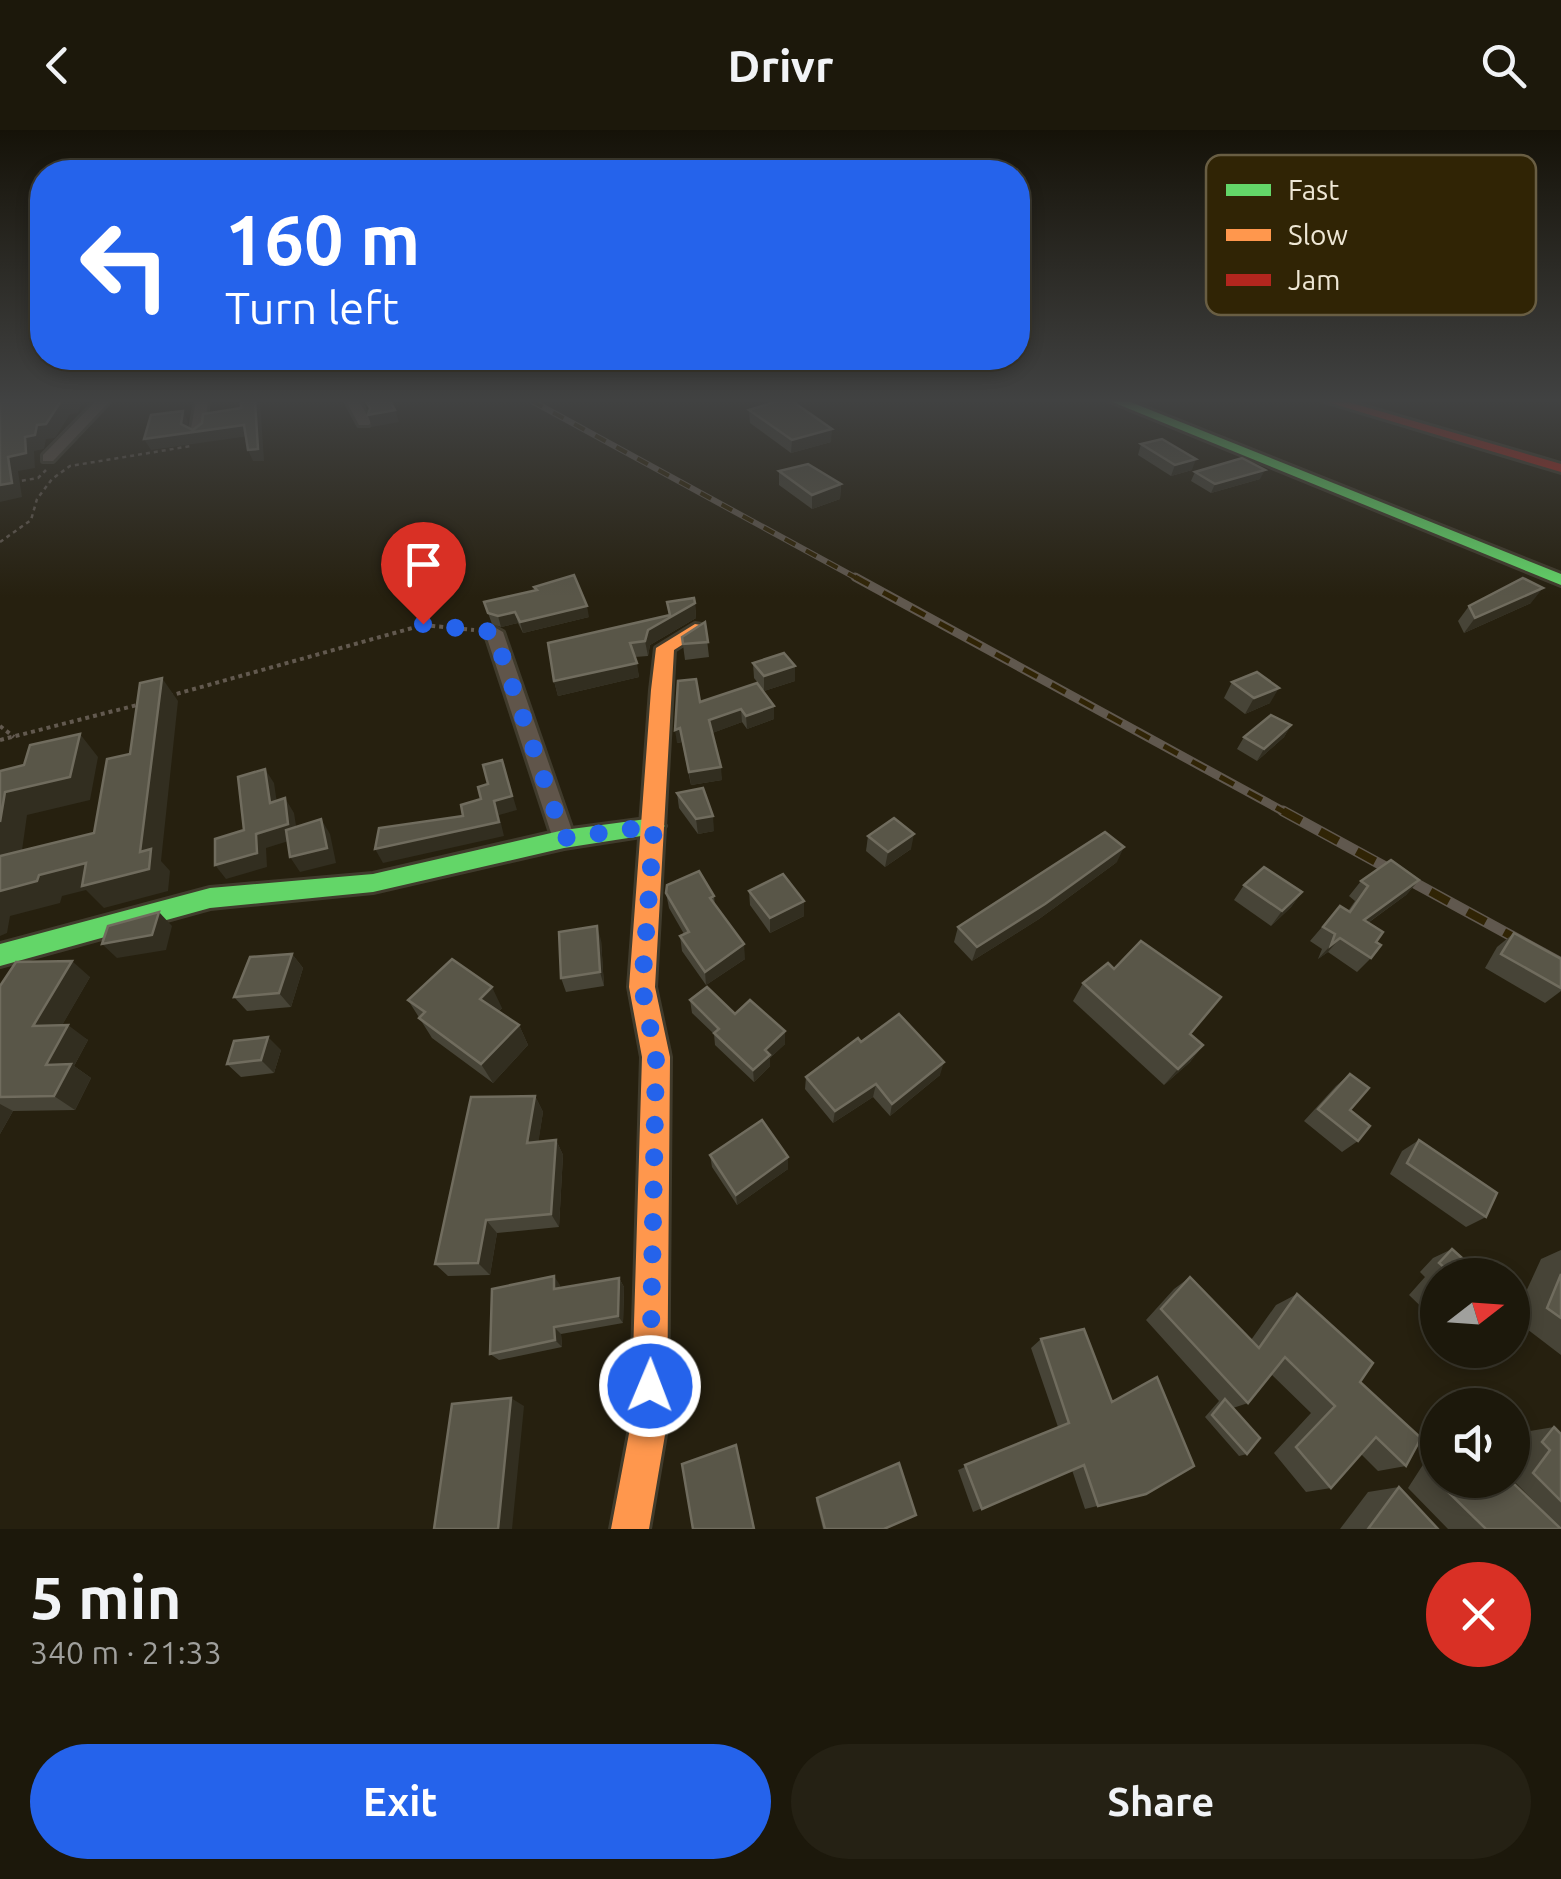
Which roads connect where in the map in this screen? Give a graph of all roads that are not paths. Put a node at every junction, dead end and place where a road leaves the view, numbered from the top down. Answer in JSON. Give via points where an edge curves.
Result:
{"nodes":[{"id":1,"x":1277,"y":466,"type":"edge"},
{"id":2,"x":1312,"y":466,"type":"edge"},
{"id":3,"x":1561,"y":565,"type":"edge"},
{"id":4,"x":1561,"y":580,"type":"edge"},
{"id":5,"x":696,"y":629,"type":"edge"},
{"id":6,"x":494,"y":632,"type":"road end"},
{"id":7,"x":654,"y":826,"type":"junction"},
{"id":8,"x":564,"y":838,"type":"junction"},
{"id":9,"x":0,"y":955,"type":"edge"},
{"id":10,"x":630,"y":1529,"type":"edge"}],
"edges":[{"from":1,"to":4,"type":"main road"},
{"from":2,"to":3,"type":"main road"},
{"from":5,"to":7,"type":"main road","via":[[665,648]]},
{"from":6,"to":8,"type":"street"},
{"from":7,"to":8,"type":"main road"},
{"from":7,"to":10,"type":"main road","via":[[642,987],[656,1057],[649,1422]]},
{"from":8,"to":9,"type":"main road","via":[[373,883],[210,898]]}]}
